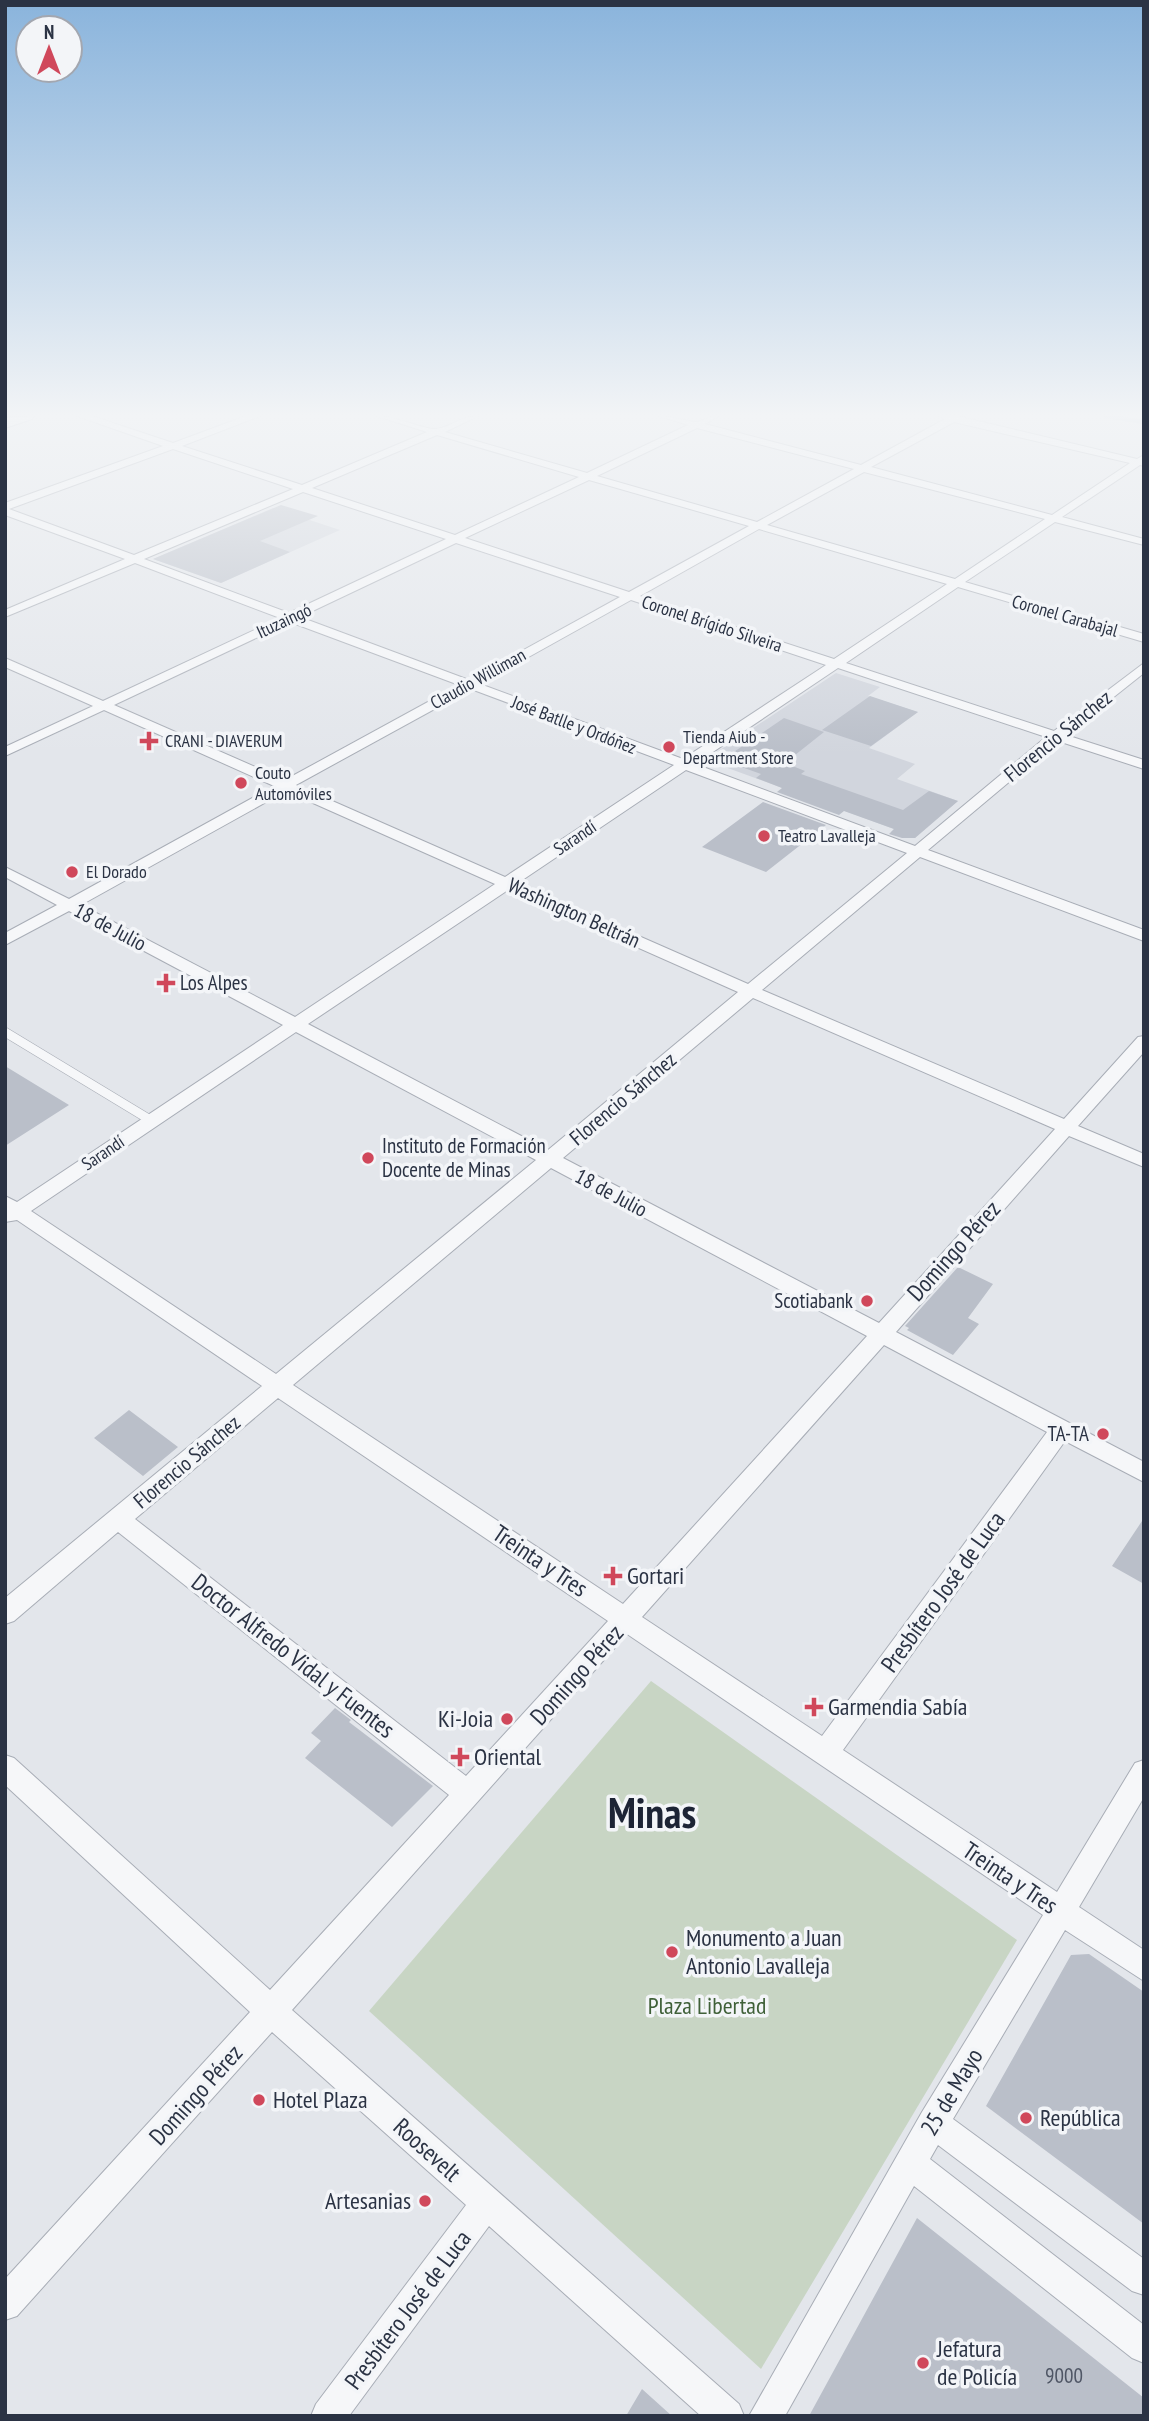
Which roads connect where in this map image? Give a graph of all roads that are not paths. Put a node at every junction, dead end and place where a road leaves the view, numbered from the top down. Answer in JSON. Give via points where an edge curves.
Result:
{"nodes":[{"id":1,"x":55,"y":529,"type":"edge"},
{"id":2,"x":207,"y":529,"type":"edge"},
{"id":3,"x":425,"y":529,"type":"edge"},
{"id":4,"x":477,"y":529,"type":"edge"},
{"id":5,"x":750,"y":529,"type":"edge"},
{"id":6,"x":765,"y":529,"type":"edge"},
{"id":7,"x":1038,"y":529,"type":"edge"},
{"id":8,"x":1095,"y":529,"type":"edge"},
{"id":9,"x":456,"y":539,"type":"junction"},
{"id":10,"x":1144,"y":542,"type":"edge"},
{"id":11,"x":133,"y":560,"type":"junction"},
{"id":12,"x":956,"y":584,"type":"junction"},
{"id":13,"x":628,"y":596,"type":"junction"},
{"id":14,"x":5,"y":614,"type":"edge"},
{"id":15,"x":291,"y":617,"type":"junction"},
{"id":16,"x":1144,"y":638,"type":"edge"},
{"id":17,"x":5,"y":662,"type":"edge"},
{"id":18,"x":836,"y":664,"type":"junction"},
{"id":19,"x":1144,"y":667,"type":"edge"},
{"id":20,"x":468,"y":684,"type":"junction"},
{"id":21,"x":107,"y":705,"type":"junction"},
{"id":22,"x":1056,"y":736,"type":"junction"},
{"id":23,"x":5,"y":752,"type":"edge"},
{"id":24,"x":1144,"y":765,"type":"edge"},
{"id":25,"x":683,"y":766,"type":"junction"},
{"id":26,"x":284,"y":786,"type":"junction"},
{"id":27,"x":918,"y":851,"type":"junction"},
{"id":28,"x":5,"y":871,"type":"edge"},
{"id":29,"x":507,"y":884,"type":"junction"},
{"id":30,"x":69,"y":905,"type":"junction"},
{"id":31,"x":1144,"y":936,"type":"edge"},
{"id":32,"x":5,"y":940,"type":"edge"},
{"id":33,"x":752,"y":992,"type":"junction"},
{"id":34,"x":295,"y":1025,"type":"junction"},
{"id":35,"x":5,"y":1032,"type":"edge"},
{"id":36,"x":1144,"y":1041,"type":"edge"},
{"id":37,"x":152,"y":1121,"type":"junction"},
{"id":38,"x":1067,"y":1127,"type":"junction"},
{"id":39,"x":549,"y":1160,"type":"junction"},
{"id":40,"x":1144,"y":1161,"type":"edge"},
{"id":41,"x":9,"y":1211,"type":"edge"},
{"id":42,"x":879,"y":1334,"type":"junction"},
{"id":43,"x":278,"y":1385,"type":"junction"},
{"id":44,"x":1060,"y":1431,"type":"junction"},
{"id":45,"x":1144,"y":1473,"type":"edge"},
{"id":46,"x":118,"y":1519,"type":"junction"},
{"id":47,"x":5,"y":1613,"type":"edge"},
{"id":48,"x":627,"y":1619,"type":"junction"},
{"id":49,"x":826,"y":1752,"type":"junction"},
{"id":50,"x":5,"y":1767,"type":"edge"},
{"id":51,"x":1144,"y":1772,"type":"edge"},
{"id":52,"x":468,"y":1794,"type":"junction"},
{"id":53,"x":1062,"y":1913,"type":"junction"},
{"id":54,"x":1144,"y":1967,"type":"edge"},
{"id":55,"x":271,"y":2011,"type":"junction"},
{"id":56,"x":933,"y":2123,"type":"junction"},
{"id":57,"x":910,"y":2163,"type":"junction"},
{"id":58,"x":487,"y":2203,"type":"junction"},
{"id":59,"x":1144,"y":2279,"type":"edge"},
{"id":60,"x":5,"y":2304,"type":"edge"},
{"id":61,"x":1144,"y":2346,"type":"edge"},
{"id":62,"x":328,"y":2416,"type":"edge"},
{"id":63,"x":727,"y":2416,"type":"edge"},
{"id":64,"x":766,"y":2416,"type":"edge"}],
"edges":[{"from":1,"to":11,"type":"street","name":"José Batlle y Ordóñez"},
{"from":2,"to":11,"type":"street"},
{"from":3,"to":9,"type":"street","name":"Coronel Brígido Silveira"},
{"from":4,"to":9,"type":"street","name":"Ituzaingó"},
{"from":5,"to":13,"type":"street","name":"Claudio Williman"},
{"from":6,"to":12,"type":"street","name":"Coronel Carabajal"},
{"from":7,"to":12,"type":"street","name":"Sarandí"},
{"from":8,"to":10,"type":"street"},
{"from":9,"to":13,"type":"street","name":"Coronel Brígido Silveira"},
{"from":9,"to":15,"type":"street","name":"Ituzaingó"},
{"from":11,"to":14,"type":"street"},
{"from":11,"to":15,"type":"street","name":"José Batlle y Ordóñez"},
{"from":12,"to":16,"type":"street","name":"Coronel Carabajal"},
{"from":12,"to":18,"type":"street","name":"Sarandí"},
{"from":13,"to":18,"type":"street","name":"Coronel Brígido Silveira"},
{"from":13,"to":20,"type":"street","name":"Claudio Williman"},
{"from":15,"to":20,"type":"street","name":"José Batlle y Ordóñez"},
{"from":15,"to":21,"type":"street","name":"Ituzaingó"},
{"from":17,"to":21,"type":"street","name":"Washington Beltrán"},
{"from":18,"to":22,"type":"street","name":"Coronel Brígido Silveira"},
{"from":18,"to":25,"type":"street","name":"Sarandí"},
{"from":19,"to":22,"type":"street","name":"Florencio Sánchez"},
{"from":20,"to":25,"type":"street","name":"José Batlle y Ordóñez"},
{"from":20,"to":26,"type":"street","name":"Claudio Williman"},
{"from":21,"to":23,"type":"street","name":"Ituzaingó"},
{"from":21,"to":26,"type":"street","name":"Washington Beltrán"},
{"from":22,"to":24,"type":"street","name":"Coronel Brígido Silveira"},
{"from":22,"to":27,"type":"street","name":"Florencio Sánchez"},
{"from":25,"to":27,"type":"street","name":"José Batlle y Ordóñez"},
{"from":25,"to":29,"type":"street","name":"Sarandí"},
{"from":26,"to":29,"type":"street","name":"Washington Beltrán"},
{"from":26,"to":30,"type":"street","name":"Claudio Williman"},
{"from":27,"to":31,"type":"street","name":"José Batlle y Ordóñez"},
{"from":27,"to":33,"type":"street","name":"Florencio Sánchez"},
{"from":28,"to":30,"type":"street","name":"18 de Julio"},
{"from":29,"to":33,"type":"street","name":"Washington Beltrán"},
{"from":29,"to":34,"type":"street","name":"Sarandí"},
{"from":30,"to":32,"type":"street","name":"Claudio Williman"},
{"from":30,"to":34,"type":"street","name":"18 de Julio"},
{"from":33,"to":38,"type":"street","name":"Washington Beltrán"},
{"from":33,"to":39,"type":"street","name":"Florencio Sánchez"},
{"from":34,"to":37,"type":"street","name":"Sarandí"},
{"from":34,"to":39,"type":"street","name":"18 de Julio"},
{"from":35,"to":37,"type":"lane"},
{"from":36,"to":38,"type":"street","name":"Domingo Pérez"},
{"from":37,"to":41,"type":"street","name":"Sarandí"},
{"from":38,"to":40,"type":"street","name":"Washington Beltrán"},
{"from":38,"to":42,"type":"street","name":"Domingo Pérez"},
{"from":39,"to":42,"type":"street","name":"18 de Julio"},
{"from":39,"to":43,"type":"street","name":"Florencio Sánchez"},
{"from":41,"to":43,"type":"street","name":"Treinta y Tres"},
{"from":42,"to":44,"type":"street","name":"18 de Julio"},
{"from":42,"to":48,"type":"street","name":"Domingo Pérez"},
{"from":43,"to":46,"type":"street","name":"Florencio Sánchez"},
{"from":43,"to":48,"type":"street","name":"Treinta y Tres"},
{"from":44,"to":45,"type":"street","name":"18 de Julio"},
{"from":44,"to":49,"type":"street","name":"Presbítero José de Luca"},
{"from":46,"to":47,"type":"street","name":"Florencio Sánchez"},
{"from":46,"to":52,"type":"street","name":"Doctor Alfredo Vidal y Fuentes"},
{"from":48,"to":49,"type":"street","name":"Treinta y Tres"},
{"from":48,"to":52,"type":"street","name":"Domingo Pérez"},
{"from":49,"to":53,"type":"street","name":"Treinta y Tres"},
{"from":50,"to":55,"type":"street","name":"Roosevelt"},
{"from":51,"to":53,"type":"street","name":"25 de Mayo"},
{"from":52,"to":55,"type":"street","name":"Domingo Pérez"},
{"from":53,"to":54,"type":"street","name":"Treinta y Tres"},
{"from":53,"to":56,"type":"street","name":"25 de Mayo"},
{"from":55,"to":58,"type":"street","name":"Roosevelt"},
{"from":55,"to":60,"type":"street","name":"Domingo Pérez"},
{"from":56,"to":57,"type":"street","name":"25 de Mayo"},
{"from":56,"to":59,"type":"street"},
{"from":57,"to":61,"type":"street"},
{"from":57,"to":64,"type":"street","name":"25 de Mayo"},
{"from":58,"to":62,"type":"street","name":"Presbítero José de Luca"},
{"from":58,"to":63,"type":"street","name":"Roosevelt"}]}
